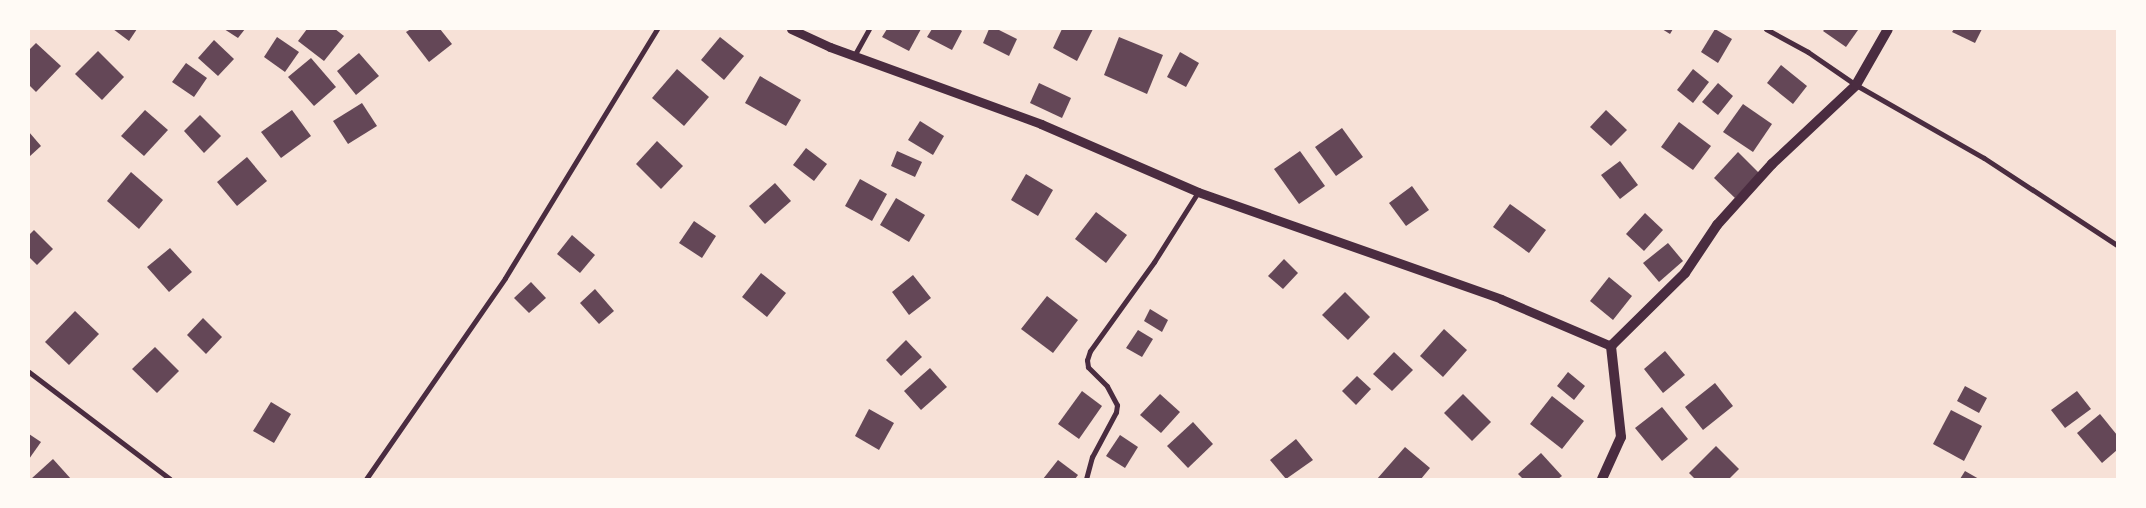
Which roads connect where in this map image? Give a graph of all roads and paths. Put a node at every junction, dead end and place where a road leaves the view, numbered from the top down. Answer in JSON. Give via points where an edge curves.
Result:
{"nodes":[{"id":1,"x":657,"y":29,"type":"edge"},
{"id":2,"x":791,"y":29,"type":"edge"},
{"id":3,"x":869,"y":29,"type":"edge"},
{"id":4,"x":1766,"y":29,"type":"edge"},
{"id":5,"x":1888,"y":29,"type":"edge"},
{"id":6,"x":854,"y":56,"type":"junction"},
{"id":7,"x":1856,"y":85,"type":"junction"},
{"id":8,"x":1198,"y":192,"type":"junction"},
{"id":9,"x":2117,"y":244,"type":"edge"},
{"id":10,"x":1611,"y":346,"type":"junction"},
{"id":11,"x":29,"y":372,"type":"edge"},
{"id":12,"x":170,"y":479,"type":"edge"},
{"id":13,"x":366,"y":479,"type":"edge"},
{"id":14,"x":1086,"y":479,"type":"edge"},
{"id":15,"x":1602,"y":479,"type":"edge"}],
"edges":[{"from":1,"to":13,"type":"street","via":[[505,278]]},
{"from":2,"to":6,"type":"street"},
{"from":3,"to":6,"type":"street"},
{"from":4,"to":7,"type":"street","via":[[1808,52]]},
{"from":5,"to":7,"type":"main road"},
{"from":6,"to":8,"type":"street","via":[[1041,124]]},
{"from":7,"to":9,"type":"street","via":[[1984,158]]},
{"from":7,"to":10,"type":"main road","via":[[1772,164],[1717,225],[1685,273]]},
{"from":8,"to":10,"type":"street","via":[[1501,299]]},
{"from":8,"to":14,"type":"street","via":[[1154,262],[1090,352],[1088,366],[1107,386],[1117,405],[1092,457]]},
{"from":10,"to":15,"type":"main road","via":[[1621,438]]},
{"from":11,"to":12,"type":"street"}]}
